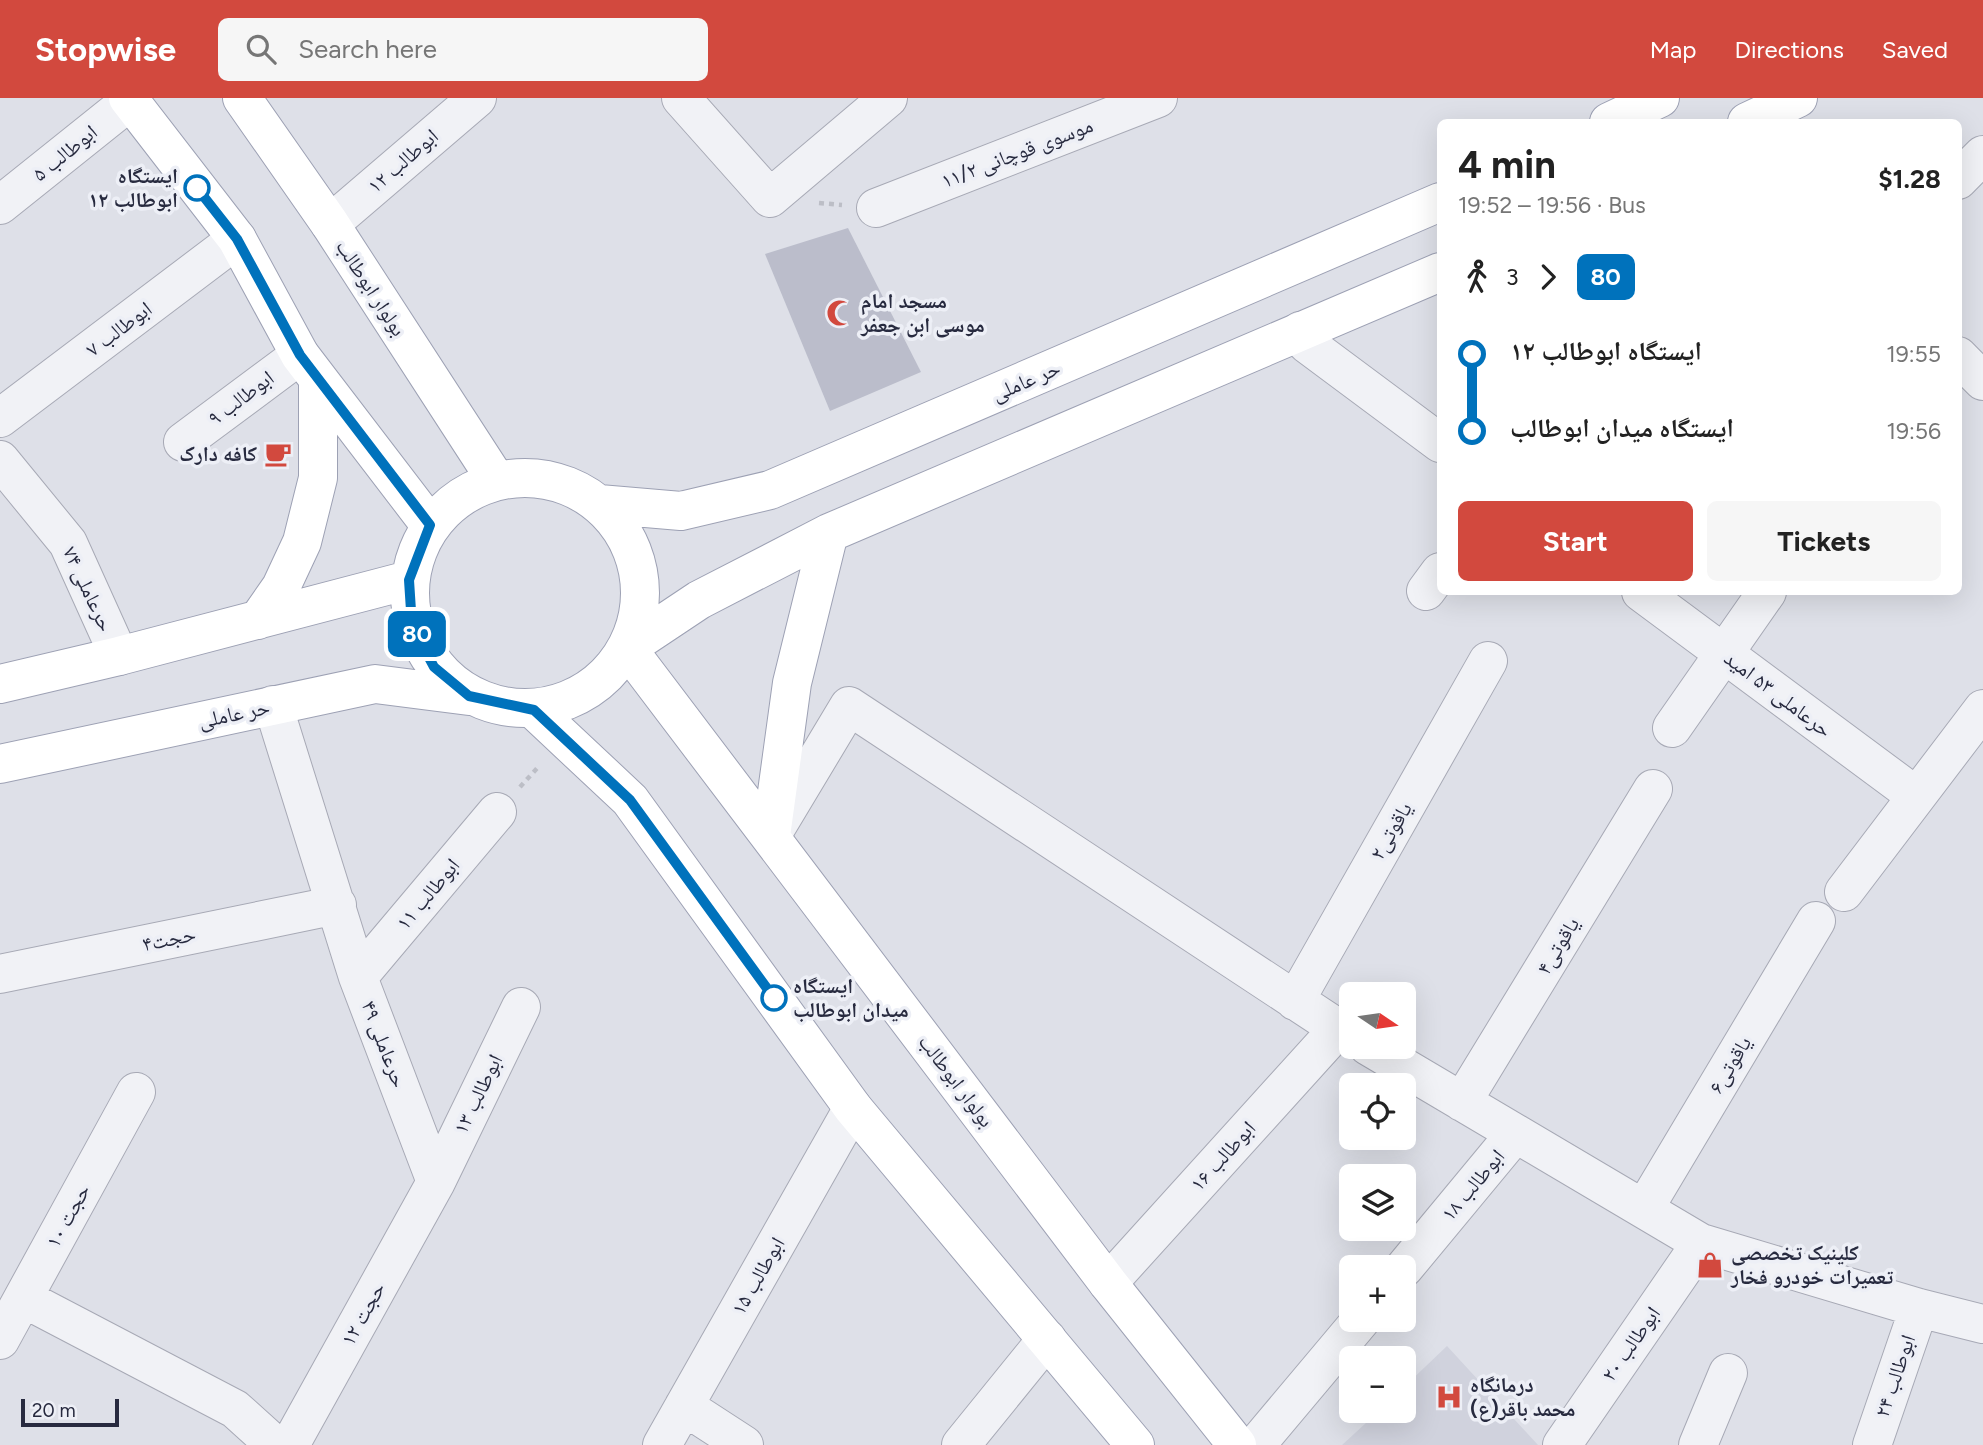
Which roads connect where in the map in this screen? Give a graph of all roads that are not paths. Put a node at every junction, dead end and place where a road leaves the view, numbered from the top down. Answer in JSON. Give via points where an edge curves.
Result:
{"nodes":[{"id":1,"x":242,"y":98,"type":"edge"},
{"id":2,"x":477,"y":98,"type":"edge"},
{"id":3,"x":681,"y":98,"type":"edge"},
{"id":4,"x":888,"y":98,"type":"edge"},
{"id":5,"x":1157,"y":98,"type":"edge"},
{"id":6,"x":1661,"y":98,"type":"edge"},
{"id":7,"x":1798,"y":98,"type":"edge"},
{"id":8,"x":129,"y":99,"type":"edge"},
{"id":9,"x":1616,"y":119,"type":"edge"},
{"id":10,"x":1753,"y":119,"type":"edge"},
{"id":11,"x":1983,"y":155,"type":"edge"},
{"id":12,"x":1962,"y":176,"type":"edge"},
{"id":13,"x":1437,"y":203,"type":"edge"},
{"id":14,"x":0,"y":205,"type":"edge"},
{"id":15,"x":876,"y":208,"type":"dead end"},
{"id":16,"x":330,"y":224,"type":"junction"},
{"id":17,"x":237,"y":239,"type":"junction"},
{"id":18,"x":1437,"y":273,"type":"edge"},
{"id":19,"x":1300,"y":331,"type":"junction"},
{"id":20,"x":1962,"y":360,"type":"edge"},
{"id":21,"x":309,"y":367,"type":"junction"},
{"id":22,"x":1983,"y":380,"type":"edge"},
{"id":23,"x":0,"y":418,"type":"edge"},
{"id":24,"x":1437,"y":441,"type":"edge"},
{"id":25,"x":183,"y":442,"type":"dead end"},
{"id":26,"x":0,"y":460,"type":"edge"},
{"id":27,"x":496,"y":480,"type":"junction"},
{"id":28,"x":599,"y":504,"type":"junction"},
{"id":29,"x":430,"y":525,"type":"junction"},
{"id":30,"x":829,"y":533,"type":"junction"},
{"id":31,"x":409,"y":580,"type":"junction"},
{"id":32,"x":1644,"y":595,"type":"edge"},
{"id":33,"x":1765,"y":595,"type":"edge"},
{"id":34,"x":258,"y":620,"type":"junction"},
{"id":35,"x":627,"y":648,"type":"junction"},
{"id":36,"x":1724,"y":653,"type":"junction"},
{"id":37,"x":119,"y":656,"type":"junction"},
{"id":38,"x":1488,"y":661,"type":"dead end"},
{"id":39,"x":0,"y":684,"type":"edge"},
{"id":40,"x":469,"y":696,"type":"junction"},
{"id":41,"x":273,"y":705,"type":"junction"},
{"id":42,"x":1983,"y":709,"type":"edge"},
{"id":43,"x":534,"y":710,"type":"junction"},
{"id":44,"x":1672,"y":729,"type":"dead end"},
{"id":45,"x":0,"y":764,"type":"edge"},
{"id":46,"x":1653,"y":789,"type":"dead end"},
{"id":47,"x":1916,"y":796,"type":"junction"},
{"id":48,"x":497,"y":812,"type":"road end"},
{"id":49,"x":771,"y":836,"type":"junction"},
{"id":50,"x":1844,"y":892,"type":"dead end"},
{"id":51,"x":337,"y":905,"type":"junction"},
{"id":52,"x":1816,"y":921,"type":"dead end"},
{"id":53,"x":0,"y":974,"type":"edge"},
{"id":54,"x":358,"y":976,"type":"junction"},
{"id":55,"x":1295,"y":1001,"type":"junction"},
{"id":56,"x":521,"y":1007,"type":"dead end"},
{"id":57,"x":1339,"y":1030,"type":"edge"},
{"id":58,"x":1339,"y":1051,"type":"edge"},
{"id":59,"x":1388,"y":1059,"type":"edge"},
{"id":60,"x":136,"y":1092,"type":"dead end"},
{"id":61,"x":1462,"y":1102,"type":"junction"},
{"id":62,"x":853,"y":1108,"type":"junction"},
{"id":63,"x":1515,"y":1134,"type":"junction"},
{"id":64,"x":436,"y":1182,"type":"junction"},
{"id":65,"x":1644,"y":1209,"type":"junction"},
{"id":66,"x":1701,"y":1243,"type":"junction"},
{"id":67,"x":1415,"y":1255,"type":"edge"},
{"id":68,"x":1108,"y":1283,"type":"junction"},
{"id":69,"x":23,"y":1298,"type":"junction"},
{"id":70,"x":1919,"y":1308,"type":"junction"},
{"id":71,"x":1983,"y":1324,"type":"edge"},
{"id":72,"x":1351,"y":1332,"type":"edge"},
{"id":73,"x":1047,"y":1339,"type":"junction"},
{"id":74,"x":0,"y":1340,"type":"edge"},
{"id":75,"x":1728,"y":1373,"type":"dead end"},
{"id":76,"x":684,"y":1406,"type":"junction"},
{"id":77,"x":275,"y":1445,"type":"edge"},
{"id":78,"x":290,"y":1445,"type":"edge"},
{"id":79,"x":662,"y":1445,"type":"edge"},
{"id":80,"x":744,"y":1445,"type":"edge"},
{"id":81,"x":961,"y":1445,"type":"edge"},
{"id":82,"x":1135,"y":1445,"type":"edge"},
{"id":83,"x":1237,"y":1445,"type":"edge"},
{"id":84,"x":1256,"y":1445,"type":"edge"},
{"id":85,"x":1562,"y":1445,"type":"edge"},
{"id":86,"x":1698,"y":1445,"type":"edge"},
{"id":87,"x":1872,"y":1445,"type":"edge"}],
"edges":[{"from":1,"to":16,"type":"main road","name":"بولوار ابوطالب"},
{"from":2,"to":16,"type":"street","name":"ابوطالب ۱۲"},
{"from":3,"to":4,"type":"street","via":[[770,198]]},
{"from":5,"to":15,"type":"street","name":"موسوی قوچانی ۱۱/۲"},
{"from":6,"to":9,"type":"main road"},
{"from":7,"to":10,"type":"main road"},
{"from":8,"to":14,"type":"street","name":"ابوطالب ۵"},
{"from":8,"to":17,"type":"main road"},
{"from":11,"to":12,"type":"street"},
{"from":13,"to":28,"type":"main road","name":"حر عاملی","via":[[770,490],[681,511]]},
{"from":16,"to":27,"type":"main road","name":"بولوار ابوطالب"},
{"from":17,"to":21,"type":"main road"},
{"from":17,"to":23,"type":"street","name":"ابوطالب ۷"},
{"from":18,"to":19,"type":"main road"},
{"from":19,"to":24,"type":"street","via":[[1307,344]]},
{"from":19,"to":30,"type":"main road"},
{"from":20,"to":22,"type":"street"},
{"from":21,"to":25,"type":"street","name":"ابوطالب ۹"},
{"from":21,"to":29,"type":"main road"},
{"from":21,"to":34,"type":"main road","via":[[318,478],[302,542],[281,587]]},
{"from":26,"to":37,"type":"street","name":"حرعاملی ۷۴","via":[[68,543]]},
{"from":27,"to":28,"type":"main road","via":[[532,477],[568,485]]},
{"from":27,"to":29,"type":"main road","via":[[459,497]]},
{"from":28,"to":35,"type":"main road","via":[[631,546],[641,597]]},
{"from":29,"to":31,"type":"main road"},
{"from":30,"to":35,"type":"main road","via":[[699,600]]},
{"from":30,"to":49,"type":"main road","via":[[792,682]]},
{"from":31,"to":34,"type":"main road"},
{"from":31,"to":40,"type":"main road","via":[[412,626],[434,667]]},
{"from":32,"to":36,"type":"street","name":"حرعاملی ۵۳ امید"},
{"from":33,"to":36,"type":"street"},
{"from":34,"to":37,"type":"main road"},
{"from":35,"to":43,"type":"main road","via":[[604,679],[571,700]]},
{"from":35,"to":49,"type":"main road","name":"بولوار ابوطالب"},
{"from":36,"to":44,"type":"street"},
{"from":36,"to":47,"type":"street","name":"حرعاملی ۵۳ امید"},
{"from":37,"to":39,"type":"main road"},
{"from":38,"to":55,"type":"street","name":"یاقوتی۲"},
{"from":40,"to":41,"type":"main road","name":"حر عاملی","via":[[375,684]]},
{"from":40,"to":43,"type":"main road"},
{"from":41,"to":45,"type":"main road","name":"حر عاملی"},
{"from":41,"to":51,"type":"street","name":"حرعاملی ۴۹"},
{"from":42,"to":47,"type":"street"},
{"from":43,"to":62,"type":"main road","via":[[630,800]]},
{"from":46,"to":61,"type":"street","name":"یاقوتی۴"},
{"from":47,"to":50,"type":"street"},
{"from":48,"to":54,"type":"street","name":"ابوطالب ۱۱"},
{"from":49,"to":55,"type":"street","via":[[849,706]]},
{"from":49,"to":68,"type":"main road","name":"بولوار ابوطالب"},
{"from":51,"to":53,"type":"street","name":"حجت۴"},
{"from":51,"to":54,"type":"street","name":"حرعاملی ۴۹"},
{"from":52,"to":65,"type":"street","name":"یاقوتی۶"},
{"from":54,"to":64,"type":"street","name":"حرعاملی ۴۹"},
{"from":55,"to":57,"type":"street"},
{"from":56,"to":64,"type":"street","name":"ابوطالب ۱۳"},
{"from":58,"to":68,"type":"street","name":"ابوطالب ۱۶"},
{"from":59,"to":61,"type":"street"},
{"from":60,"to":69,"type":"street","name":"حجت ۱۰"},
{"from":61,"to":63,"type":"street"},
{"from":62,"to":73,"type":"main road"},
{"from":62,"to":76,"type":"street","name":"ابوطالب ۱۵"},
{"from":63,"to":65,"type":"street"},
{"from":63,"to":67,"type":"street","name":"ابوطالب ۱۸"},
{"from":64,"to":78,"type":"street","name":"حجت ۱۲"},
{"from":65,"to":66,"type":"street"},
{"from":66,"to":70,"type":"street"},
{"from":66,"to":85,"type":"street","name":"ابوطالب ۲۰"},
{"from":68,"to":83,"type":"main road","name":"بولوار ابوطالب"},
{"from":69,"to":74,"type":"street","name":"حجت ۱۰"},
{"from":69,"to":77,"type":"street","via":[[235,1409]]},
{"from":70,"to":71,"type":"street"},
{"from":70,"to":87,"type":"street","name":"ابوطالب ۲۴"},
{"from":72,"to":84,"type":"street"},
{"from":73,"to":81,"type":"street"},
{"from":73,"to":82,"type":"main road"},
{"from":75,"to":86,"type":"street"},
{"from":76,"to":79,"type":"street","name":"ابوطالب ۱۵"},
{"from":76,"to":80,"type":"street"}]}
